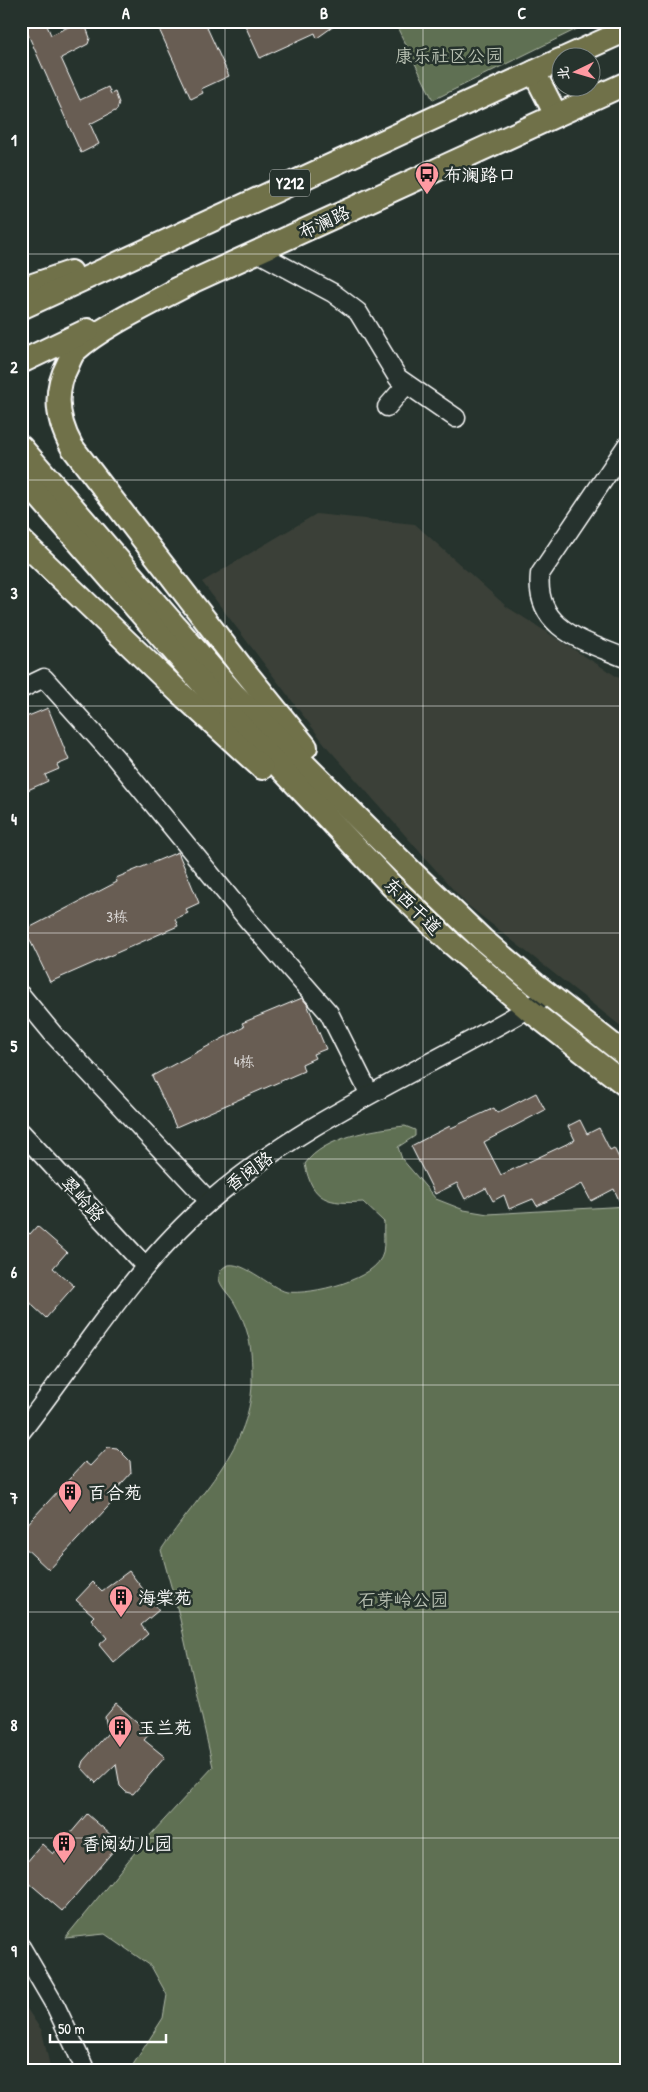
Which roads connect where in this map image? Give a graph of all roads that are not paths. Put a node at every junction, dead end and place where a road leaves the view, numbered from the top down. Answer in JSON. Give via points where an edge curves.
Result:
{"nodes":[{"id":1,"x":627,"y":30,"type":"edge"},
{"id":2,"x":587,"y":48,"type":"edge"},
{"id":3,"x":550,"y":65,"type":"edge"},
{"id":4,"x":534,"y":72,"type":"junction"},
{"id":5,"x":627,"y":83,"type":"edge"},
{"id":6,"x":556,"y":115,"type":"junction"},
{"id":7,"x":174,"y":237,"type":"junction"},
{"id":8,"x":257,"y":252,"type":"junction"},
{"id":9,"x":190,"y":283,"type":"junction"},
{"id":10,"x":21,"y":289,"type":"edge"},
{"id":11,"x":21,"y":308,"type":"edge"},
{"id":12,"x":21,"y":362,"type":"edge"},
{"id":13,"x":406,"y":384,"type":"junction"},
{"id":14,"x":387,"y":407,"type":"dead end"},
{"id":15,"x":456,"y":418,"type":"dead end"},
{"id":16,"x":627,"y":445,"type":"edge"},
{"id":17,"x":21,"y":447,"type":"edge"},
{"id":18,"x":21,"y":476,"type":"edge"},
{"id":19,"x":21,"y":540,"type":"edge"},
{"id":20,"x":627,"y":659,"type":"edge"},
{"id":21,"x":21,"y":689,"type":"edge"},
{"id":22,"x":226,"y":698,"type":"junction"},
{"id":23,"x":412,"y":872,"type":"junction"},
{"id":24,"x":393,"y":887,"type":"junction"},
{"id":25,"x":21,"y":995,"type":"edge"},
{"id":26,"x":550,"y":996,"type":"junction"},
{"id":27,"x":528,"y":1009,"type":"junction"},
{"id":28,"x":627,"y":1056,"type":"edge"},
{"id":29,"x":627,"y":1086,"type":"edge"},
{"id":30,"x":369,"y":1094,"type":"junction"},
{"id":31,"x":21,"y":1132,"type":"edge"},
{"id":32,"x":210,"y":1201,"type":"junction"},
{"id":33,"x":145,"y":1266,"type":"junction"},
{"id":34,"x":21,"y":1432,"type":"edge"},
{"id":35,"x":21,"y":1947,"type":"edge"},
{"id":36,"x":86,"y":2071,"type":"edge"}],
"edges":[{"from":1,"to":2,"type":"main road"},
{"from":3,"to":4,"type":"main road","number":"Y212"},
{"from":4,"to":6,"type":"main road"},
{"from":4,"to":7,"type":"main road","number":"Y212"},
{"from":5,"to":6,"type":"main road","name":"布澜路"},
{"from":6,"to":8,"type":"main road","name":"布澜路"},
{"from":7,"to":10,"type":"main road"},
{"from":7,"to":11,"type":"main road","number":"Y212"},
{"from":8,"to":9,"type":"main road","name":"布澜路"},
{"from":8,"to":13,"type":"street","via":[[332,293],[358,312],[398,378]]},
{"from":9,"to":12,"type":"main road","name":"布澜路"},
{"from":9,"to":23,"type":"main road","via":[[94,336],[74,352],[62,375],[58,394],[63,432],[112,501],[243,669]]},
{"from":13,"to":14,"type":"street"},
{"from":13,"to":15,"type":"street"},
{"from":16,"to":20,"type":"street","via":[[540,574],[538,591],[547,612],[569,634]]},
{"from":17,"to":22,"type":"main road"},
{"from":18,"to":22,"type":"main road"},
{"from":19,"to":24,"type":"main road","via":[[180,693]]},
{"from":21,"to":30,"type":"street","via":[[44,678],[114,756],[329,1013]]},
{"from":22,"to":23,"type":"main road","name":"东西干道"},
{"from":22,"to":24,"type":"main road","name":"东西干道"},
{"from":23,"to":26,"type":"main road","name":"东西干道","via":[[483,940]]},
{"from":24,"to":27,"type":"main road","name":"东西干道","via":[[451,943]]},
{"from":25,"to":32,"type":"street","via":[[54,1035]]},
{"from":26,"to":27,"type":"street","name":"香阅路"},
{"from":26,"to":28,"type":"main road","name":"东西干道"},
{"from":27,"to":29,"type":"main road","name":"东西干道"},
{"from":27,"to":30,"type":"street","name":"香阅路"},
{"from":30,"to":32,"type":"street","name":"香阅路","via":[[298,1136]]},
{"from":31,"to":33,"type":"street","name":"翠岭路"},
{"from":32,"to":33,"type":"street","name":"香阅路"},
{"from":33,"to":34,"type":"street","name":"香阅路"},
{"from":35,"to":36,"type":"street","via":[[56,2007]]}]}
